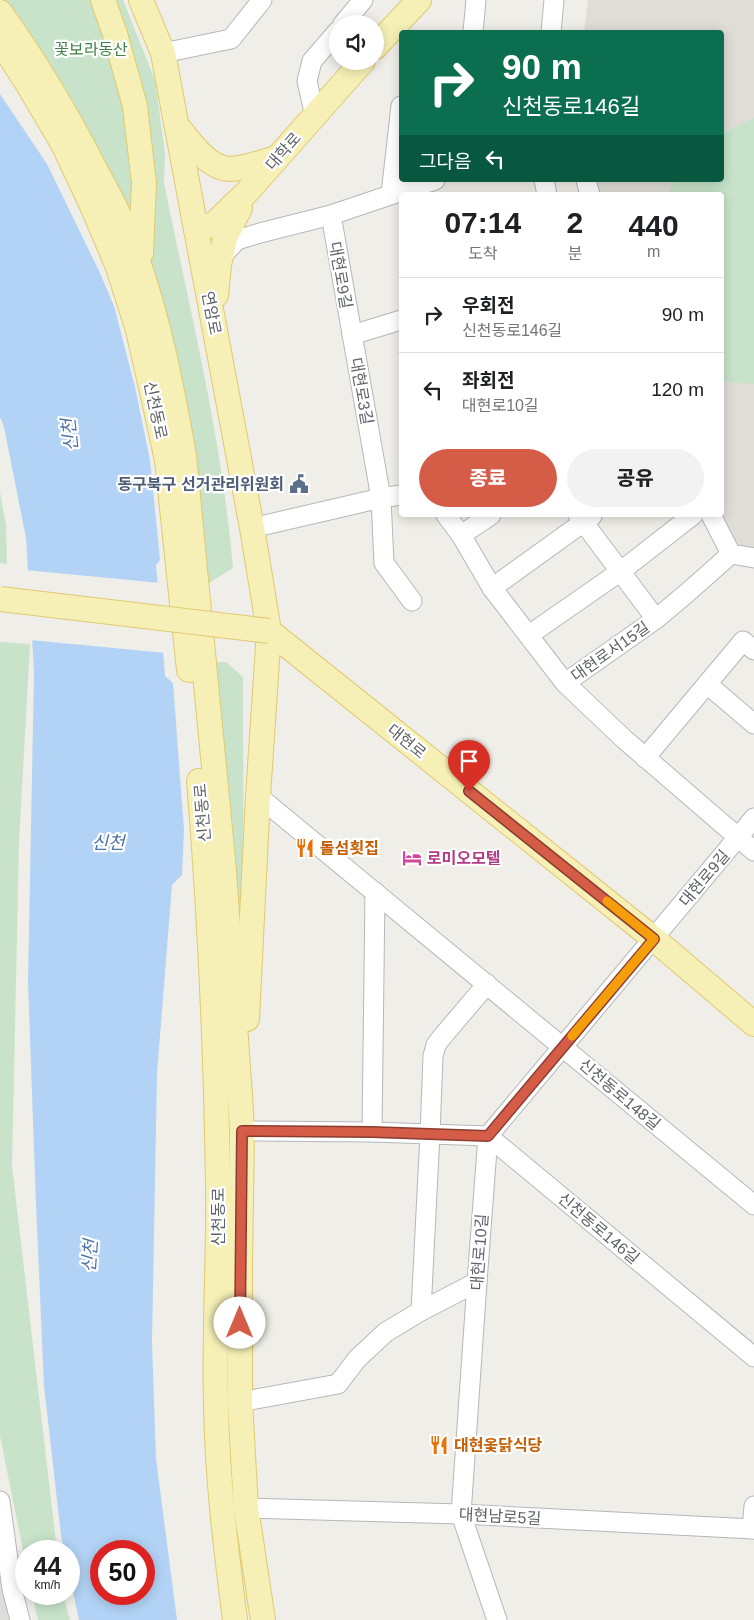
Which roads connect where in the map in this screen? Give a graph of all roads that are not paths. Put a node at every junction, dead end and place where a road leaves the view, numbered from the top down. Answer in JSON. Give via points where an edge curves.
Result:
{"nodes":[{"id":1,"x":103,"y":0,"type":"edge"},
{"id":2,"x":141,"y":0,"type":"edge"},
{"id":3,"x":262,"y":0,"type":"edge"},
{"id":4,"x":363,"y":0,"type":"edge"},
{"id":5,"x":419,"y":0,"type":"edge"},
{"id":6,"x":476,"y":0,"type":"edge"},
{"id":7,"x":554,"y":0,"type":"edge"},
{"id":8,"x":0,"y":12,"type":"edge"},
{"id":9,"x":350,"y":15,"type":"edge"},
{"id":10,"x":473,"y":30,"type":"edge"},
{"id":11,"x":551,"y":30,"type":"edge"},
{"id":12,"x":384,"y":37,"type":"edge"},
{"id":13,"x":0,"y":41,"type":"edge"},
{"id":14,"x":329,"y":41,"type":"edge"},
{"id":15,"x":163,"y":53,"type":"junction"},
{"id":16,"x":355,"y":70,"type":"edge"},
{"id":17,"x":315,"y":116,"type":"junction"},
{"id":18,"x":399,"y":124,"type":"edge"},
{"id":19,"x":177,"y":126,"type":"junction"},
{"id":20,"x":276,"y":158,"type":"junction"},
{"id":21,"x":429,"y":182,"type":"edge"},
{"id":22,"x":391,"y":194,"type":"junction"},
{"id":23,"x":244,"y":201,"type":"junction"},
{"id":24,"x":330,"y":215,"type":"junction"},
{"id":25,"x":196,"y":230,"type":"junction"},
{"id":26,"x":260,"y":233,"type":"junction"},
{"id":27,"x":220,"y":258,"type":"junction"},
{"id":28,"x":127,"y":261,"type":"junction"},
{"id":29,"x":213,"y":317,"type":"junction"},
{"id":30,"x":399,"y":321,"type":"edge"},
{"id":31,"x":352,"y":335,"type":"junction"},
{"id":32,"x":399,"y":495,"type":"edge"},
{"id":33,"x":381,"y":498,"type":"junction"},
{"id":34,"x":448,"y":517,"type":"edge"},
{"id":35,"x":488,"y":517,"type":"edge"},
{"id":36,"x":584,"y":517,"type":"edge"},
{"id":37,"x":690,"y":517,"type":"edge"},
{"id":38,"x":712,"y":517,"type":"edge"},
{"id":39,"x":252,"y":528,"type":"junction"},
{"id":40,"x":461,"y":535,"type":"junction"},
{"id":41,"x":731,"y":554,"type":"junction"},
{"id":42,"x":754,"y":558,"type":"edge"},
{"id":43,"x":620,"y":571,"type":"junction"},
{"id":44,"x":492,"y":588,"type":"junction"},
{"id":45,"x":0,"y":599,"type":"edge"},
{"id":46,"x":412,"y":602,"type":"dead end"},
{"id":47,"x":656,"y":619,"type":"junction"},
{"id":48,"x":270,"y":631,"type":"junction"},
{"id":49,"x":529,"y":635,"type":"junction"},
{"id":50,"x":754,"y":650,"type":"edge"},
{"id":51,"x":566,"y":683,"type":"junction"},
{"id":52,"x":707,"y":684,"type":"junction"},
{"id":53,"x":754,"y":724,"type":"edge"},
{"id":54,"x":645,"y":758,"type":"junction"},
{"id":55,"x":258,"y":796,"type":"junction"},
{"id":56,"x":754,"y":818,"type":"edge"},
{"id":57,"x":738,"y":838,"type":"junction"},
{"id":58,"x":754,"y":851,"type":"edge"},
{"id":59,"x":375,"y":892,"type":"junction"},
{"id":60,"x":654,"y":939,"type":"junction"},
{"id":61,"x":487,"y":984,"type":"junction"},
{"id":62,"x":754,"y":1024,"type":"edge"},
{"id":63,"x":563,"y":1047,"type":"junction"},
{"id":64,"x":242,"y":1131,"type":"junction"},
{"id":65,"x":372,"y":1132,"type":"junction"},
{"id":66,"x":430,"y":1134,"type":"junction"},
{"id":67,"x":488,"y":1136,"type":"junction"},
{"id":68,"x":754,"y":1205,"type":"edge"},
{"id":69,"x":477,"y":1282,"type":"junction"},
{"id":70,"x":421,"y":1311,"type":"junction"},
{"id":71,"x":754,"y":1357,"type":"edge"},
{"id":72,"x":240,"y":1402,"type":"junction"},
{"id":73,"x":0,"y":1501,"type":"edge"},
{"id":74,"x":754,"y":1506,"type":"edge"},
{"id":75,"x":246,"y":1508,"type":"junction"},
{"id":76,"x":461,"y":1514,"type":"junction"},
{"id":77,"x":753,"y":1529,"type":"edge"},
{"id":78,"x":20,"y":1620,"type":"edge"},
{"id":79,"x":235,"y":1620,"type":"edge"},
{"id":80,"x":263,"y":1620,"type":"edge"},
{"id":81,"x":497,"y":1620,"type":"edge"}],
"edges":[{"from":1,"to":28,"type":"main road","via":[[135,106],[144,183],[141,253]]},
{"from":2,"to":15,"type":"main road","name":"연암로"},
{"from":3,"to":15,"type":"street","via":[[231,38]]},
{"from":4,"to":9,"type":"street"},
{"from":5,"to":12,"type":"main road"},
{"from":6,"to":10,"type":"street"},
{"from":7,"to":11,"type":"street"},
{"from":8,"to":28,"type":"main road","name":"신천동로","via":[[77,133],[113,203]]},
{"from":13,"to":28,"type":"main road","name":"신천동로","via":[[63,144],[94,208]]},
{"from":14,"to":17,"type":"street","via":[[312,61],[307,81]]},
{"from":15,"to":19,"type":"main road","name":"연암로"},
{"from":16,"to":17,"type":"main road","name":"대학로"},
{"from":17,"to":20,"type":"main road","name":"대학로"},
{"from":18,"to":22,"type":"street"},
{"from":19,"to":20,"type":"main road","via":[[205,158],[224,168],[246,167]]},
{"from":19,"to":25,"type":"main road","name":"연암로"},
{"from":20,"to":23,"type":"main road","name":"대학로"},
{"from":21,"to":22,"type":"street"},
{"from":22,"to":24,"type":"street"},
{"from":23,"to":25,"type":"main road","name":"대학로","via":[[214,224]]},
{"from":23,"to":26,"type":"street","via":[[243,221]]},
{"from":23,"to":27,"type":"main road","via":[[225,238]]},
{"from":24,"to":26,"type":"street"},
{"from":24,"to":31,"type":"street","name":"대현로9길"},
{"from":25,"to":29,"type":"main road","name":"연암로"},
{"from":26,"to":27,"type":"street","via":[[237,240]]},
{"from":27,"to":29,"type":"main road"},
{"from":28,"to":64,"type":"main road","name":"신천동로","via":[[162,344],[184,455],[224,870]]},
{"from":28,"to":79,"type":"main road","name":"신천동로","via":[[138,330],[167,460],[206,870],[214,1006],[218,1186],[216,1405],[226,1552]]},
{"from":29,"to":39,"type":"main road","name":"연암로"},
{"from":30,"to":31,"type":"street","name":"대현로3길"},
{"from":31,"to":33,"type":"street","name":"대현로3길"},
{"from":32,"to":33,"type":"street"},
{"from":33,"to":39,"type":"street"},
{"from":33,"to":46,"type":"street","name":"대현로3길","via":[[384,563]]},
{"from":34,"to":40,"type":"street","name":"대현로서15길"},
{"from":35,"to":40,"type":"street"},
{"from":36,"to":43,"type":"street","name":"대현로서15길"},
{"from":36,"to":44,"type":"street","name":"대현로서15길"},
{"from":37,"to":43,"type":"street"},
{"from":38,"to":41,"type":"street"},
{"from":39,"to":48,"type":"main road","name":"연암로"},
{"from":40,"to":44,"type":"street","name":"대현로서15길"},
{"from":41,"to":42,"type":"street"},
{"from":41,"to":47,"type":"street"},
{"from":43,"to":47,"type":"street","name":"대현로서15길"},
{"from":43,"to":49,"type":"street"},
{"from":44,"to":49,"type":"street","name":"대현로서15길"},
{"from":45,"to":48,"type":"main road","bridge":true},
{"from":47,"to":51,"type":"street","name":"대현로서15길"},
{"from":48,"to":55,"type":"main road","name":"연암로"},
{"from":48,"to":60,"type":"main road","name":"대현로"},
{"from":49,"to":51,"type":"street","name":"대현로서15길"},
{"from":50,"to":52,"type":"street","via":[[743,641]]},
{"from":51,"to":54,"type":"street","name":"대현로서15길"},
{"from":52,"to":53,"type":"street"},
{"from":52,"to":54,"type":"street"},
{"from":54,"to":57,"type":"street","name":"대현로서15길"},
{"from":55,"to":59,"type":"street","name":"신천동로148길"},
{"from":55,"to":64,"type":"main road","name":"연암로"},
{"from":56,"to":57,"type":"street","name":"대현로9길"},
{"from":57,"to":58,"type":"street","name":"대현로서15길"},
{"from":57,"to":60,"type":"street","name":"대현로9길"},
{"from":59,"to":61,"type":"street","name":"신천동로148길"},
{"from":59,"to":65,"type":"street"},
{"from":60,"to":62,"type":"main road","name":"대현로"},
{"from":60,"to":63,"type":"street"},
{"from":61,"to":63,"type":"street","name":"신천동로148길"},
{"from":61,"to":66,"type":"street","via":[[436,1045]]},
{"from":63,"to":67,"type":"street"},
{"from":63,"to":68,"type":"street","name":"신천동로148길"},
{"from":64,"to":65,"type":"street"},
{"from":64,"to":72,"type":"main road","name":"신천동로"},
{"from":65,"to":66,"type":"street"},
{"from":66,"to":67,"type":"street"},
{"from":66,"to":70,"type":"street"},
{"from":67,"to":69,"type":"street","name":"대현로10길"},
{"from":67,"to":71,"type":"street","name":"신천동로146길"},
{"from":69,"to":70,"type":"street"},
{"from":69,"to":76,"type":"street","name":"대현로10길"},
{"from":70,"to":72,"type":"street","via":[[386,1332],[357,1359],[338,1384]]},
{"from":72,"to":75,"type":"main road","name":"신천동로"},
{"from":73,"to":78,"type":"street","via":[[12,1588]]},
{"from":74,"to":77,"type":"street"},
{"from":75,"to":76,"type":"street","name":"대현남로5길"},
{"from":75,"to":80,"type":"main road","name":"신천동로"},
{"from":76,"to":77,"type":"street","name":"대현남로5길"},
{"from":76,"to":81,"type":"street","name":"대현로10길"}]}
